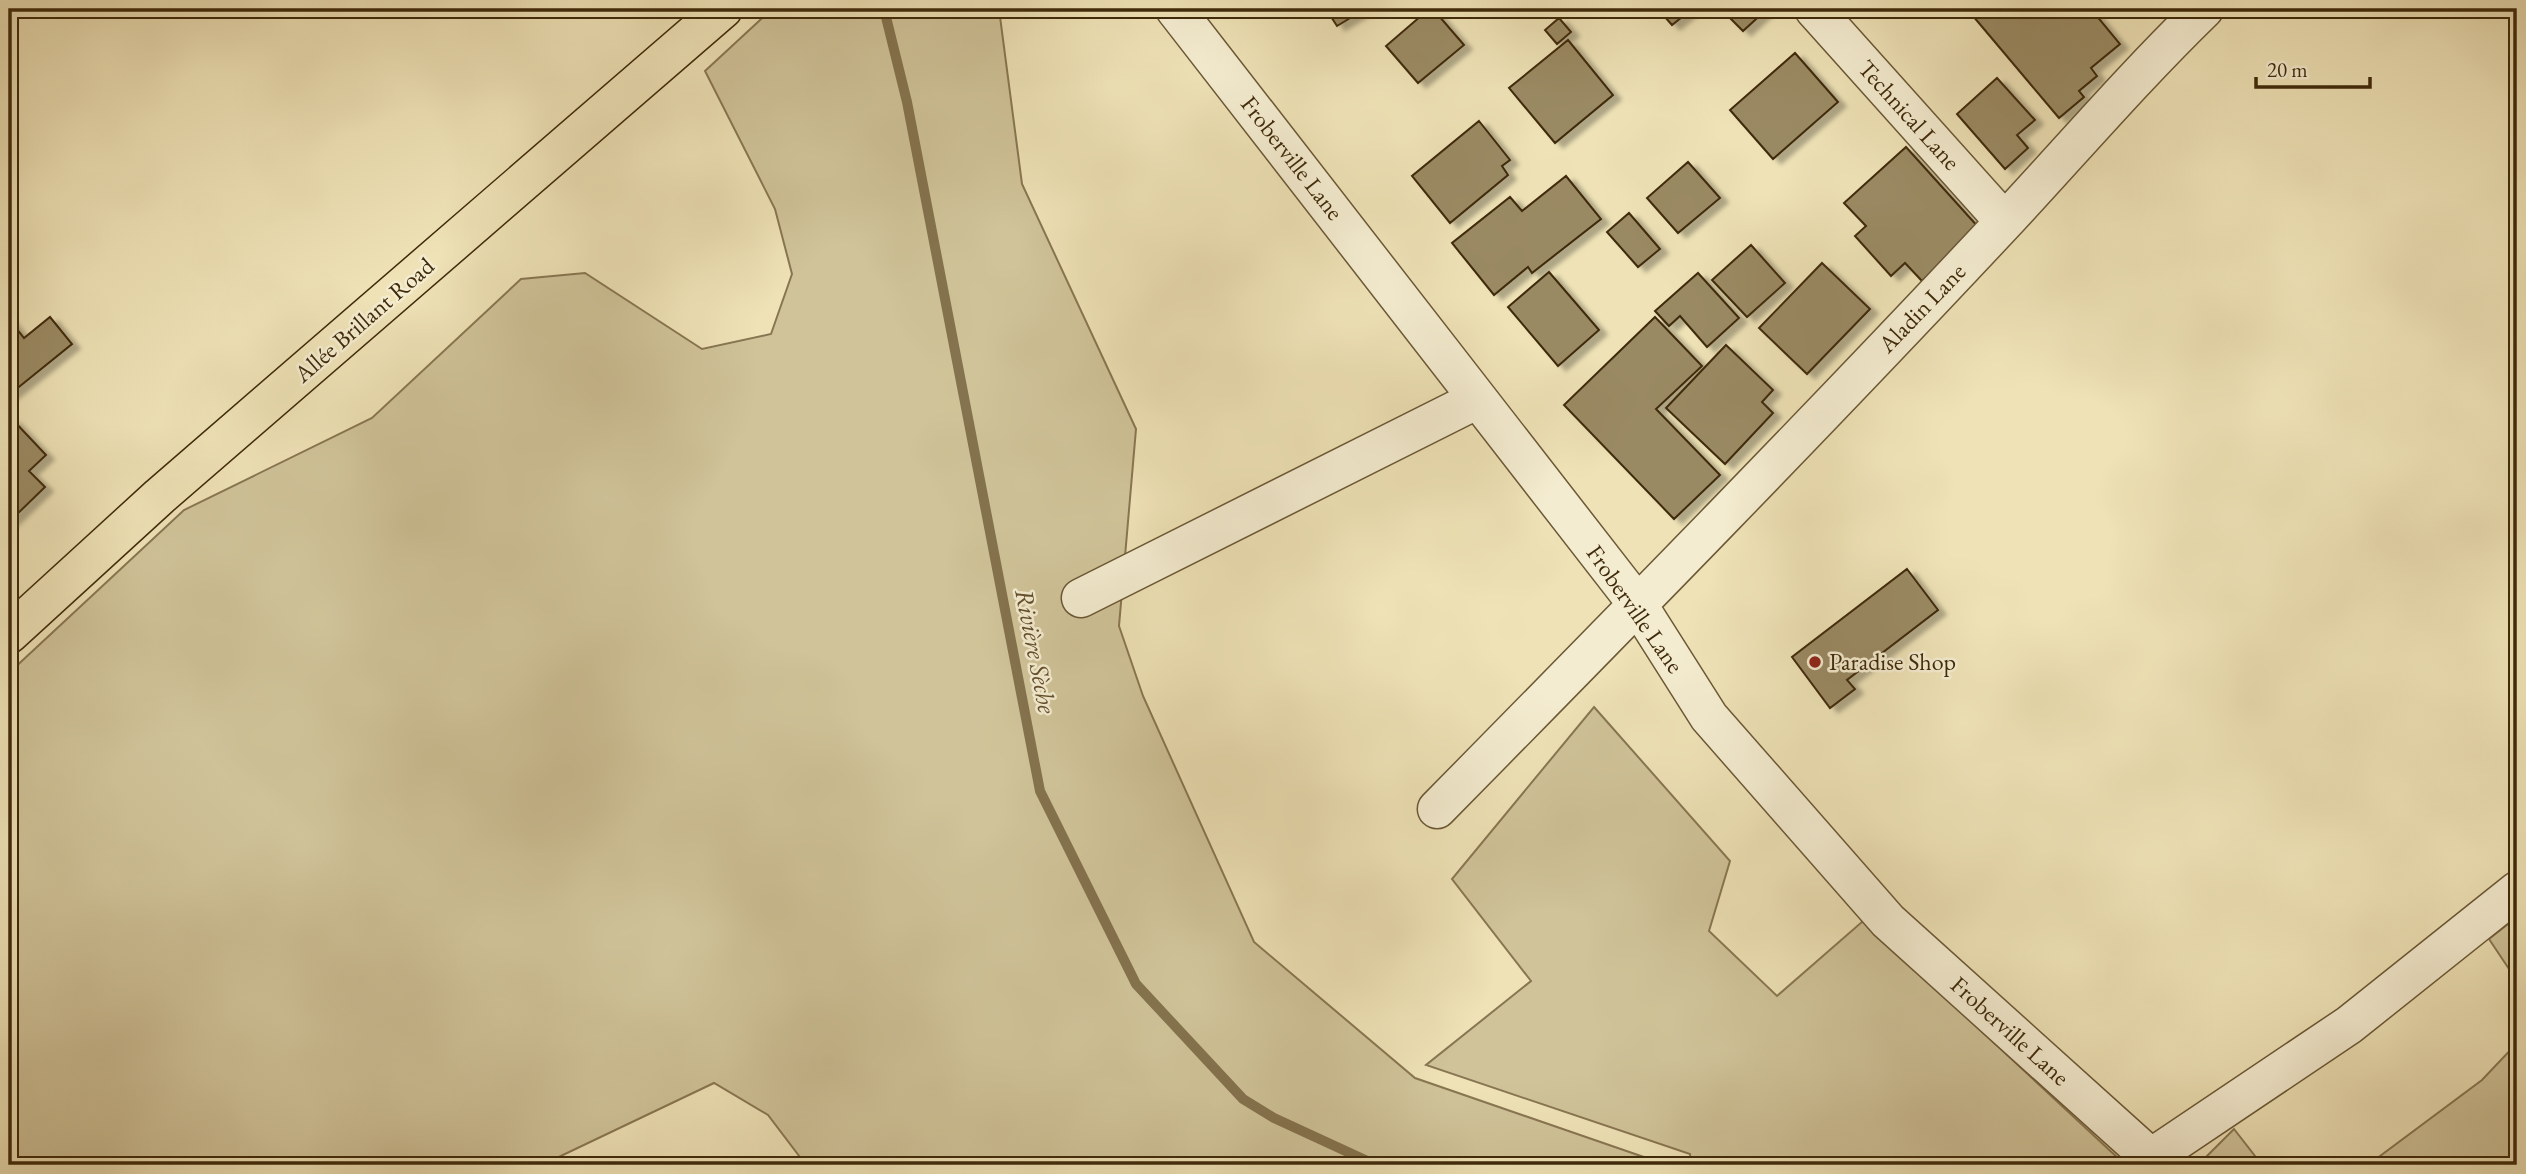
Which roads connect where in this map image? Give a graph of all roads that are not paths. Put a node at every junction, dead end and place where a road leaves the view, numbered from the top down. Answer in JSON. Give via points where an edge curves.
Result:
{"nodes":[{"id":1,"x":723,"y":9,"type":"edge"},
{"id":2,"x":1175,"y":9,"type":"edge"},
{"id":3,"x":1814,"y":9,"type":"edge"},
{"id":4,"x":2182,"y":16,"type":"edge"},
{"id":5,"x":2004,"y":221,"type":"junction"},
{"id":6,"x":1478,"y":399,"type":"junction"},
{"id":7,"x":1081,"y":597,"type":"dead end"},
{"id":8,"x":1638,"y":605,"type":"junction"},
{"id":9,"x":9,"y":635,"type":"edge"},
{"id":10,"x":1437,"y":809,"type":"dead end"},
{"id":11,"x":2517,"y":891,"type":"edge"},
{"id":12,"x":2152,"y":1162,"type":"edge"}],
"edges":[{"from":1,"to":9,"type":"main road","name":"Allée Brillant Road","via":[[160,496]]},
{"from":2,"to":6,"type":"street","name":"Froberville Lane"},
{"from":3,"to":5,"type":"street","name":"Technical Lane"},
{"from":4,"to":5,"type":"street","name":"Aladin Lane"},
{"from":5,"to":8,"type":"street","name":"Aladin Lane"},
{"from":6,"to":7,"type":"street"},
{"from":6,"to":8,"type":"street","name":"Froberville Lane"},
{"from":8,"to":10,"type":"street","name":"Aladin Lane"},
{"from":8,"to":12,"type":"street","name":"Froberville Lane","via":[[1709,717],[1888,921]]},
{"from":11,"to":12,"type":"street","via":[[2350,1024]]}]}
